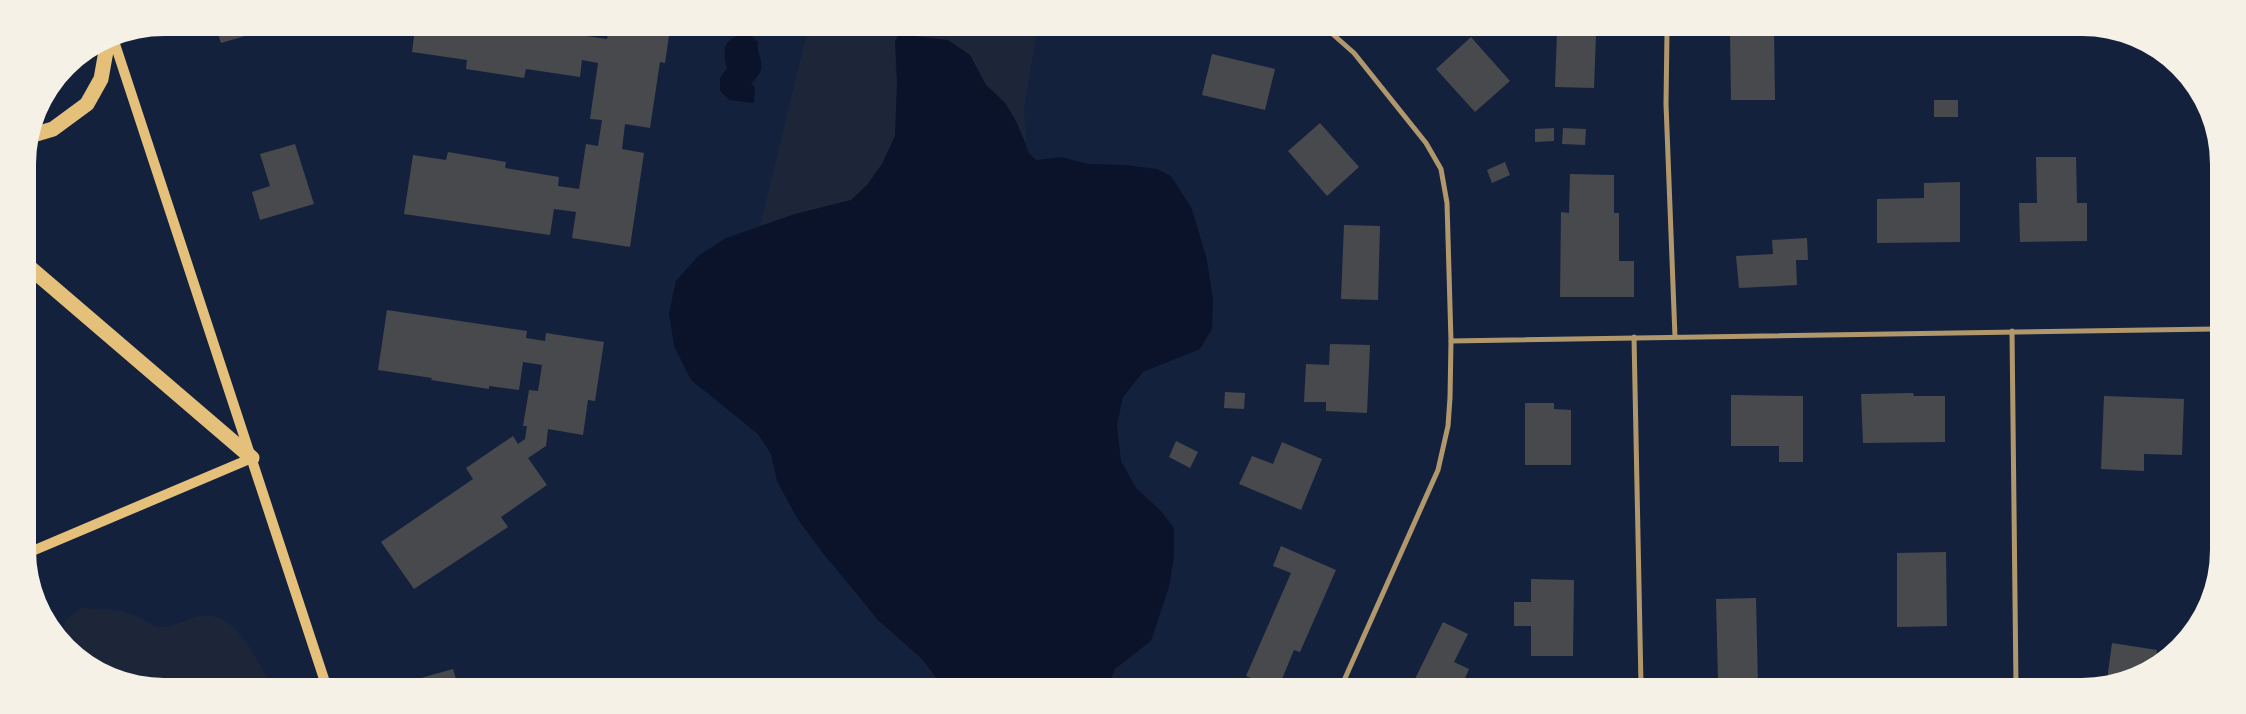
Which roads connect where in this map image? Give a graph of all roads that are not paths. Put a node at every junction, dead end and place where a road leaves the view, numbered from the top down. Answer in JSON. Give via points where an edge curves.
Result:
{"nodes":[{"id":1,"x":1335,"y":36,"type":"edge"},
{"id":2,"x":1667,"y":36,"type":"edge"},
{"id":3,"x":116,"y":46,"type":"edge"},
{"id":4,"x":106,"y":50,"type":"edge"},
{"id":5,"x":41,"y":133,"type":"edge"},
{"id":6,"x":37,"y":273,"type":"edge"},
{"id":7,"x":2210,"y":329,"type":"edge"},
{"id":8,"x":2012,"y":331,"type":"junction"},
{"id":9,"x":1675,"y":336,"type":"junction"},
{"id":10,"x":1634,"y":337,"type":"junction"},
{"id":11,"x":1451,"y":341,"type":"junction"},
{"id":12,"x":252,"y":458,"type":"junction"},
{"id":13,"x":36,"y":549,"type":"edge"},
{"id":14,"x":1345,"y":677,"type":"edge"},
{"id":15,"x":1641,"y":677,"type":"edge"},
{"id":16,"x":2016,"y":677,"type":"edge"},
{"id":17,"x":324,"y":678,"type":"edge"}],
"edges":[{"from":1,"to":11,"type":"street","via":[[1354,53],[1426,143],[1441,170],[1447,202]]},
{"from":2,"to":9,"type":"street","via":[[1666,104]]},
{"from":3,"to":12,"type":"main road"},
{"from":4,"to":5,"type":"highway","via":[[102,80],[87,104],[53,129]]},
{"from":6,"to":12,"type":"highway"},
{"from":7,"to":8,"type":"street"},
{"from":8,"to":9,"type":"street"},
{"from":8,"to":16,"type":"street"},
{"from":9,"to":10,"type":"street"},
{"from":10,"to":11,"type":"street"},
{"from":10,"to":15,"type":"street"},
{"from":11,"to":14,"type":"street","via":[[1448,426],[1438,470]]},
{"from":12,"to":13,"type":"main road"},
{"from":12,"to":17,"type":"main road"}]}
